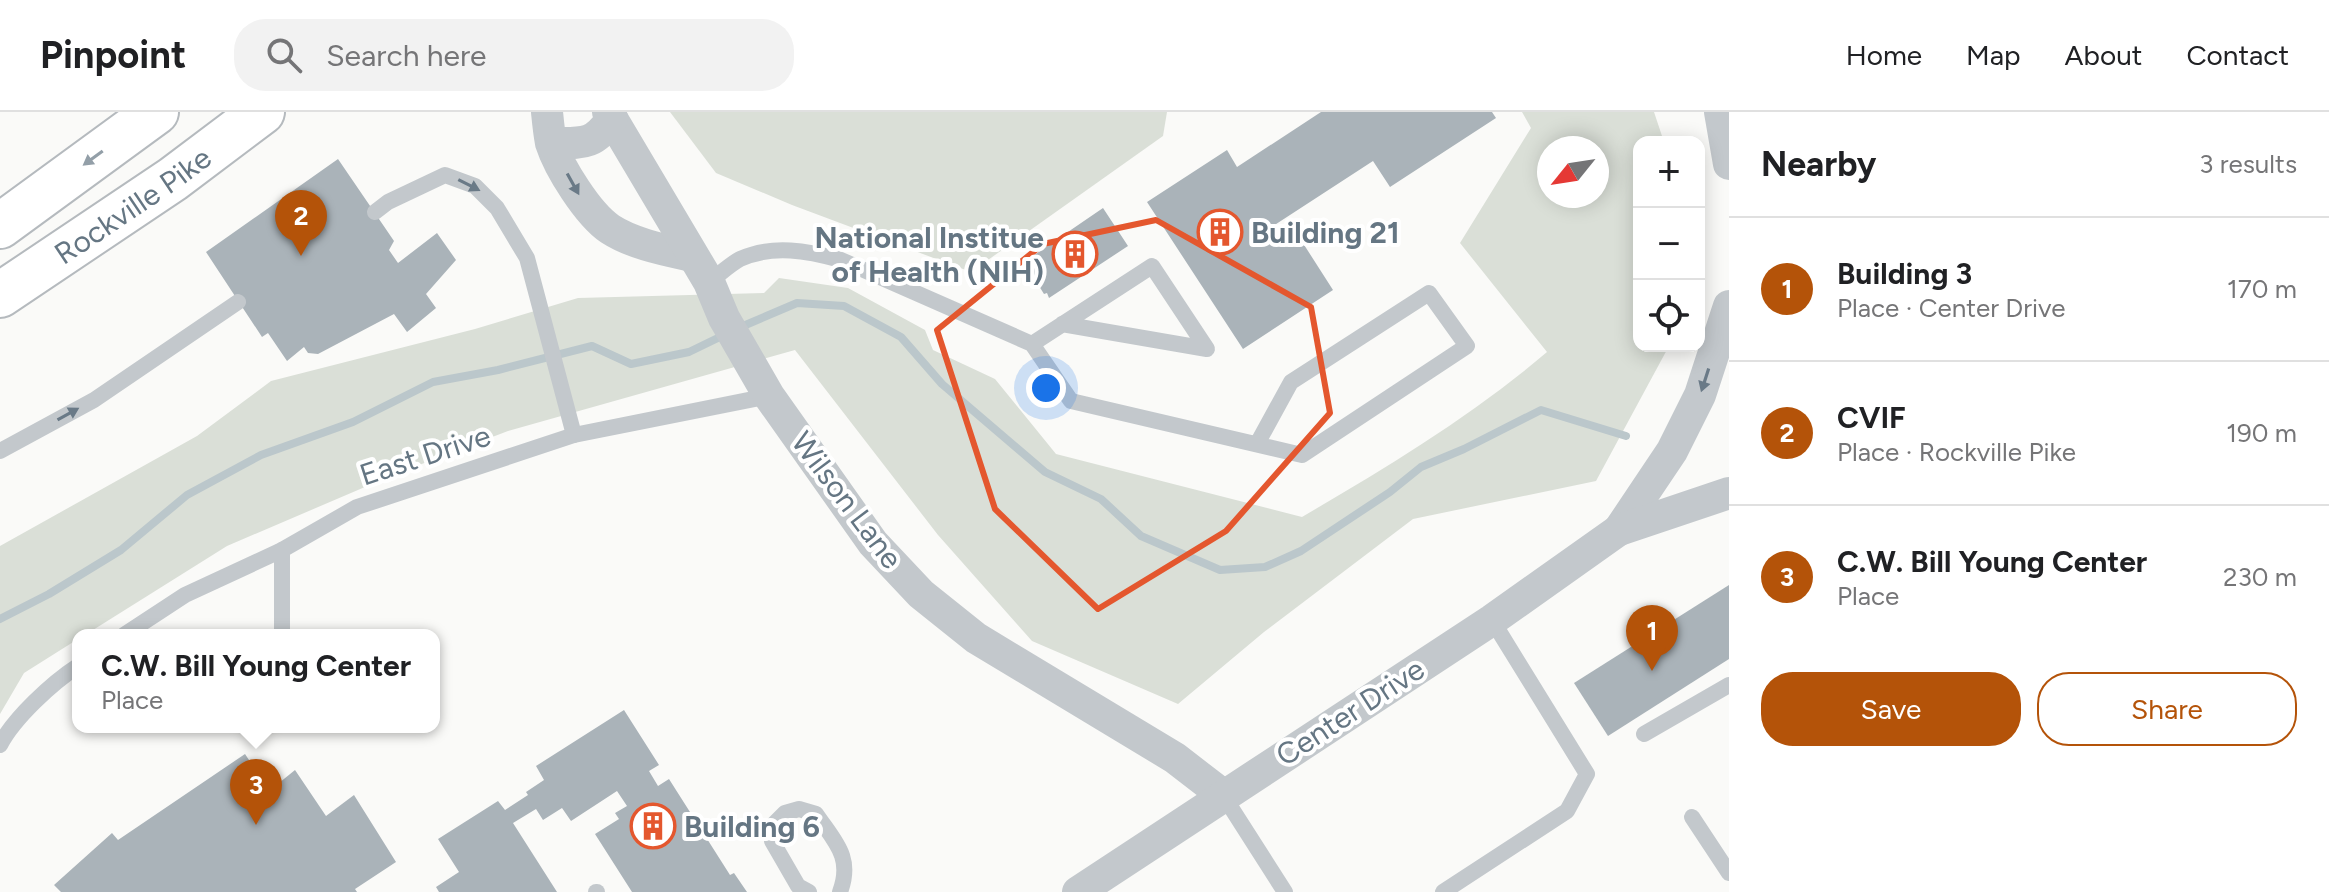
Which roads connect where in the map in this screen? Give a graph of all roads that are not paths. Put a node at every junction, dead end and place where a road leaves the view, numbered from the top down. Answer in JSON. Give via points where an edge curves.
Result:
{"nodes":[{"id":1,"x":156,"y":112,"type":"edge"},
{"id":2,"x":262,"y":112,"type":"edge"},
{"id":3,"x":1720,"y":112,"type":"edge"},
{"id":4,"x":610,"y":115,"type":"edge"},
{"id":5,"x":549,"y":128,"type":"edge"},
{"id":6,"x":1729,"y":164,"type":"edge"},
{"id":7,"x":652,"y":185,"type":"junction"},
{"id":8,"x":375,"y":212,"type":"dead end"},
{"id":9,"x":0,"y":226,"type":"edge"},
{"id":10,"x":623,"y":234,"type":"junction"},
{"id":11,"x":700,"y":269,"type":"junction"},
{"id":12,"x":0,"y":295,"type":"edge"},
{"id":13,"x":238,"y":302,"type":"dead end"},
{"id":14,"x":1729,"y":306,"type":"edge"},
{"id":15,"x":1062,"y":324,"type":"junction"},
{"id":16,"x":1032,"y":344,"type":"junction"},
{"id":17,"x":769,"y":396,"type":"junction"},
{"id":18,"x":574,"y":435,"type":"junction"},
{"id":19,"x":1257,"y":444,"type":"junction"},
{"id":20,"x":0,"y":451,"type":"edge"},
{"id":21,"x":1729,"y":493,"type":"edge"},
{"id":22,"x":1619,"y":530,"type":"junction"},
{"id":23,"x":282,"y":550,"type":"junction"},
{"id":24,"x":1492,"y":620,"type":"junction"},
{"id":25,"x":133,"y":629,"type":"edge"},
{"id":26,"x":282,"y":629,"type":"edge"},
{"id":27,"x":72,"y":670,"type":"edge"},
{"id":28,"x":1729,"y":685,"type":"edge"},
{"id":29,"x":1644,"y":734,"type":"dead end"},
{"id":30,"x":0,"y":745,"type":"edge"},
{"id":31,"x":1223,"y":795,"type":"junction"},
{"id":32,"x":1692,"y":817,"type":"dead end"},
{"id":33,"x":1729,"y":873,"type":"edge"},
{"id":34,"x":809,"y":892,"type":"edge"},
{"id":35,"x":840,"y":892,"type":"edge"},
{"id":36,"x":1078,"y":892,"type":"edge"},
{"id":37,"x":1285,"y":892,"type":"edge"},
{"id":38,"x":1443,"y":892,"type":"edge"}],
"edges":[{"from":1,"to":9,"type":"main road","name":"Rockville Pike","one_way":true},
{"from":2,"to":12,"type":"main road","name":"Rockville Pike"},
{"from":3,"to":6,"type":"street"},
{"from":4,"to":5,"type":"street","via":[[596,139],[581,143]]},
{"from":4,"to":7,"type":"street","name":"Wilson Lane"},
{"from":5,"to":10,"type":"street","one_way":true,"via":[[580,197]]},
{"from":7,"to":10,"type":"street","via":[[638,219]]},
{"from":7,"to":11,"type":"street","name":"Wilson Lane"},
{"from":8,"to":18,"type":"lane","one_way":true,"via":[[445,175],[475,186],[497,208],[527,258]]},
{"from":10,"to":11,"type":"street"},
{"from":11,"to":16,"type":"lane","via":[[762,253],[808,251],[841,260]]},
{"from":11,"to":17,"type":"street","name":"Wilson Lane"},
{"from":20,"to":13,"type":"lane","one_way":true,"via":[[94,400]]},
{"from":14,"to":22,"type":"street","name":"Center Drive","one_way":true,"via":[[1700,395],[1672,451]]},
{"from":15,"to":15,"type":"lane","via":[[1152,266],[1207,349],[1076,327]]},
{"from":15,"to":16,"type":"lane"},
{"from":16,"to":19,"type":"lane","via":[[1071,401]]},
{"from":17,"to":18,"type":"lane","name":"East Drive"},
{"from":17,"to":31,"type":"street","name":"Wilson Lane","via":[[873,543],[921,594],[976,638],[1175,758]]},
{"from":18,"to":23,"type":"lane","name":"East Drive","via":[[357,507]]},
{"from":19,"to":19,"type":"lane","via":[[1302,455],[1467,346],[1429,293],[1291,382]]},
{"from":21,"to":22,"type":"street","name":"Center Drive"},
{"from":22,"to":24,"type":"street","name":"Center Drive"},
{"from":23,"to":25,"type":"lane","name":"East Drive","via":[[185,595]]},
{"from":23,"to":26,"type":"lane"},
{"from":24,"to":31,"type":"street","name":"Center Drive"},
{"from":24,"to":38,"type":"lane","via":[[1587,774],[1567,811]]},
{"from":27,"to":30,"type":"lane","via":[[6,732]]},
{"from":28,"to":29,"type":"lane"},
{"from":31,"to":36,"type":"street","name":"Center Drive"},
{"from":31,"to":37,"type":"lane"},
{"from":32,"to":33,"type":"lane"},
{"from":34,"to":35,"type":"lane","via":[[798,886],[772,841],[774,824],[799,809],[816,814],[843,855],[847,874]]}]}
